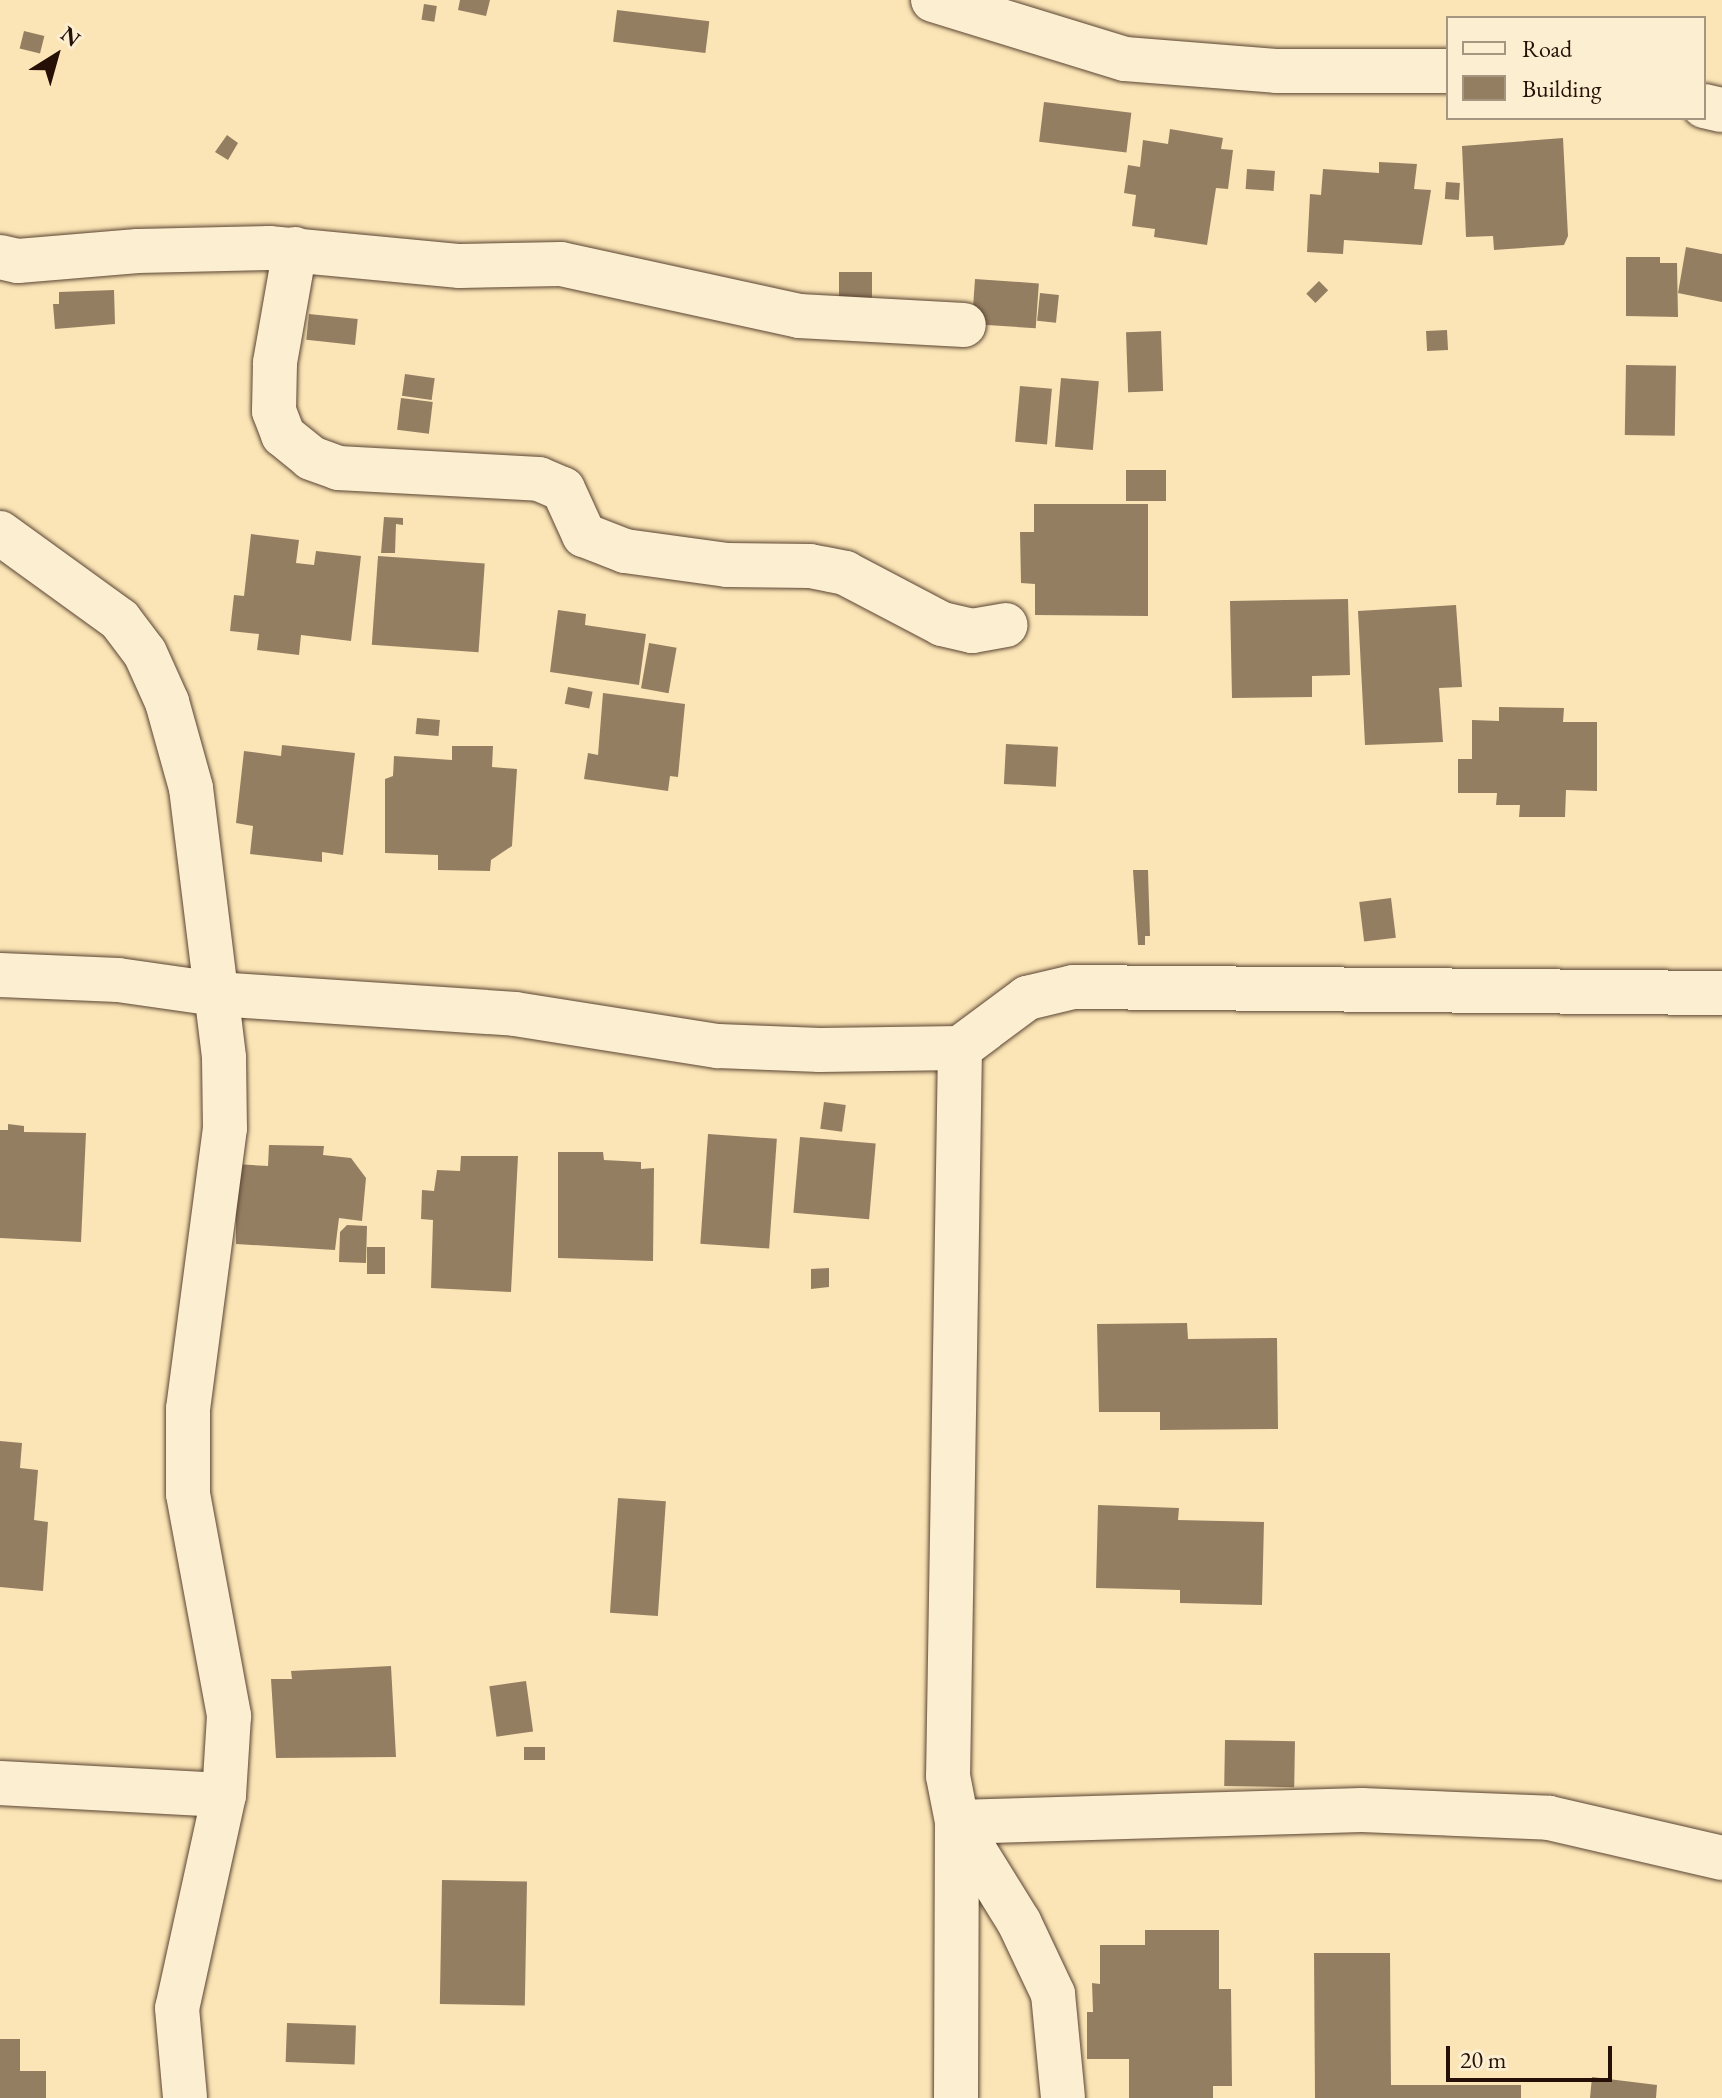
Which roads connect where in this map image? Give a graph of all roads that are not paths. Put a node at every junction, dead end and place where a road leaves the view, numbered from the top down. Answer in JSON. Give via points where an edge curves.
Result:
{"nodes":[{"id":1,"x":933,"y":0,"type":"edge"},
{"id":2,"x":1446,"y":71,"type":"edge"},
{"id":3,"x":295,"y":249,"type":"junction"},
{"id":4,"x":0,"y":257,"type":"edge"},
{"id":5,"x":964,"y":325,"type":"dead end"},
{"id":6,"x":0,"y":533,"type":"edge"},
{"id":7,"x":1005,"y":625,"type":"dead end"},
{"id":8,"x":0,"y":975,"type":"edge"},
{"id":9,"x":1722,"y":993,"type":"edge"},
{"id":10,"x":216,"y":994,"type":"junction"},
{"id":11,"x":960,"y":1048,"type":"junction"},
{"id":12,"x":0,"y":1783,"type":"edge"},
{"id":13,"x":224,"y":1795,"type":"junction"},
{"id":14,"x":957,"y":1822,"type":"junction"},
{"id":15,"x":1722,"y":1858,"type":"edge"},
{"id":16,"x":185,"y":2098,"type":"edge"},
{"id":17,"x":956,"y":2098,"type":"edge"},
{"id":18,"x":1063,"y":2098,"type":"edge"}],
"edges":[{"from":1,"to":2,"type":"street","via":[[1125,59],[1276,71]]},
{"from":3,"to":4,"type":"street","via":[[138,251],[18,261]]},
{"from":3,"to":5,"type":"street","via":[[460,266],[561,264],[799,316]]},
{"from":3,"to":7,"type":"street","via":[[275,363],[274,411],[283,435],[311,458],[338,468],[539,479],[563,489],[584,535],[625,551],[845,573],[942,624],[972,631]]},
{"from":6,"to":10,"type":"street","via":[[100,603],[145,653],[167,702],[191,788]]},
{"from":8,"to":10,"type":"street","via":[[118,980]]},
{"from":9,"to":11,"type":"street","via":[[1073,987],[1027,998]]},
{"from":10,"to":11,"type":"street","via":[[515,1014],[718,1046]]},
{"from":10,"to":13,"type":"street","via":[[225,1128],[188,1409],[188,1494],[229,1716]]},
{"from":11,"to":14,"type":"street","via":[[947,1740]]},
{"from":12,"to":13,"type":"street"},
{"from":13,"to":16,"type":"street","via":[[177,2008]]},
{"from":14,"to":15,"type":"street","via":[[1362,1810],[1549,1818]]},
{"from":14,"to":17,"type":"street"},
{"from":14,"to":18,"type":"street","via":[[1036,1952],[1053,1994]]}]}
